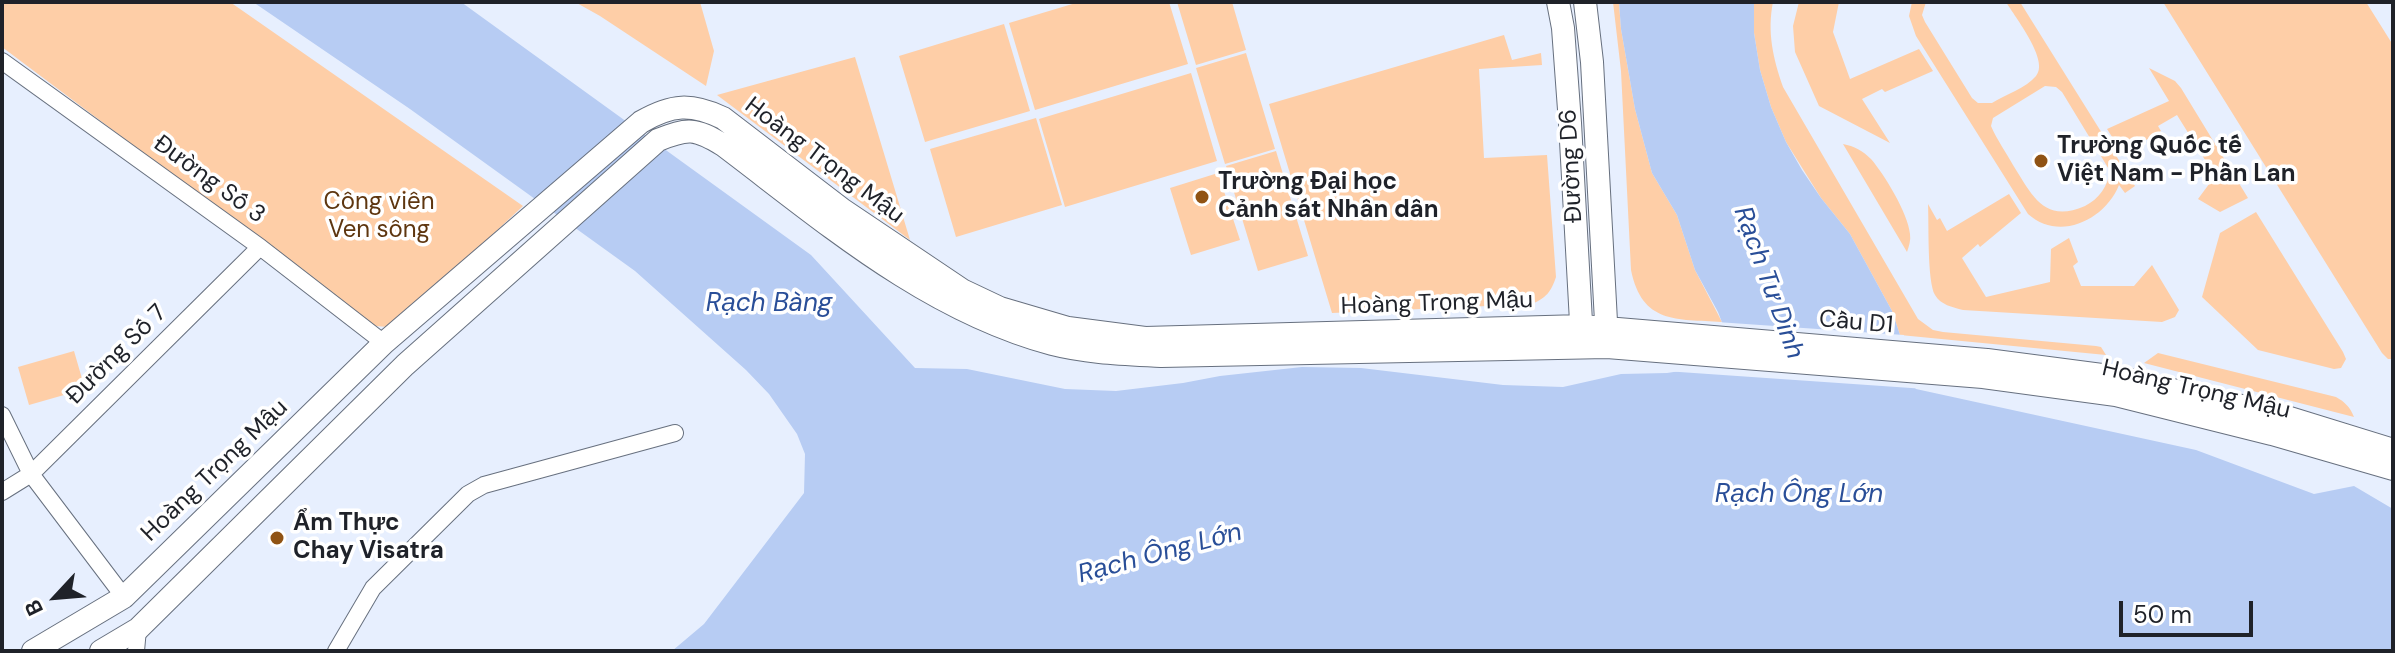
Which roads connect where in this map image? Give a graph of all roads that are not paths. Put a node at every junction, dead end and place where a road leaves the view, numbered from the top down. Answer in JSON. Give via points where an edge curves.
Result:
{"nodes":[{"id":1,"x":1558,"y":2,"type":"edge"},
{"id":2,"x":1585,"y":2,"type":"edge"},
{"id":3,"x":2,"y":61,"type":"edge"},
{"id":4,"x":837,"y":218,"type":"junction"},
{"id":5,"x":260,"y":247,"type":"junction"},
{"id":6,"x":1582,"y":336,"type":"junction"},
{"id":7,"x":1607,"y":337,"type":"junction"},
{"id":8,"x":384,"y":343,"type":"junction"},
{"id":9,"x":1674,"y":343,"type":"joint"},
{"id":10,"x":1985,"y":368,"type":"joint"},
{"id":11,"x":2,"y":415,"type":"edge"},
{"id":12,"x":675,"y":433,"type":"dead end"},
{"id":13,"x":2387,"y":457,"type":"edge"},
{"id":14,"x":31,"y":474,"type":"junction"},
{"id":15,"x":2,"y":492,"type":"edge"},
{"id":16,"x":124,"y":597,"type":"junction"},
{"id":17,"x":137,"y":640,"type":"edge"},
{"id":18,"x":33,"y":651,"type":"edge"},
{"id":19,"x":101,"y":651,"type":"edge"},
{"id":20,"x":336,"y":651,"type":"edge"}],
"edges":[{"from":1,"to":6,"type":"main road","name":"Đường D6"},
{"from":2,"to":7,"type":"main road","name":"Đường D6"},
{"from":3,"to":5,"type":"street","name":"Đường Số 3"},
{"from":4,"to":6,"type":"main road","name":"Hoàng Trọng Mậu","via":[[1000,308],[1103,334]]},
{"from":4,"to":8,"type":"main road","name":"Hoàng Trọng Mậu","via":[[723,118],[704,109],[662,110],[641,122]]},
{"from":4,"to":17,"type":"main road","name":"Hoàng Trọng Mậu","via":[[704,134],[682,130],[658,140],[405,365]]},
{"from":5,"to":8,"type":"street","name":"Đường Số 3"},
{"from":5,"to":14,"type":"street","name":"Đường Số 7"},
{"from":6,"to":7,"type":"main road","name":"Hoàng Trọng Mậu"},
{"from":7,"to":9,"type":"main road","name":"Hoàng Trọng Mậu"},
{"from":8,"to":16,"type":"main road","name":"Hoàng Trọng Mậu"},
{"from":9,"to":10,"type":"main road","name":"Cầu D1"},
{"from":10,"to":13,"type":"main road","name":"Hoàng Trọng Mậu","via":[[2280,415]]},
{"from":11,"to":14,"type":"street"},
{"from":12,"to":20,"type":"street","via":[[484,485],[468,494],[373,588]]},
{"from":14,"to":15,"type":"street","name":"Đường Số 7"},
{"from":14,"to":16,"type":"street"},
{"from":16,"to":17,"type":"main road"},
{"from":16,"to":18,"type":"main road","name":"Hoàng Trọng Mậu"},
{"from":17,"to":19,"type":"main road","name":"Hoàng Trọng Mậu"}]}
